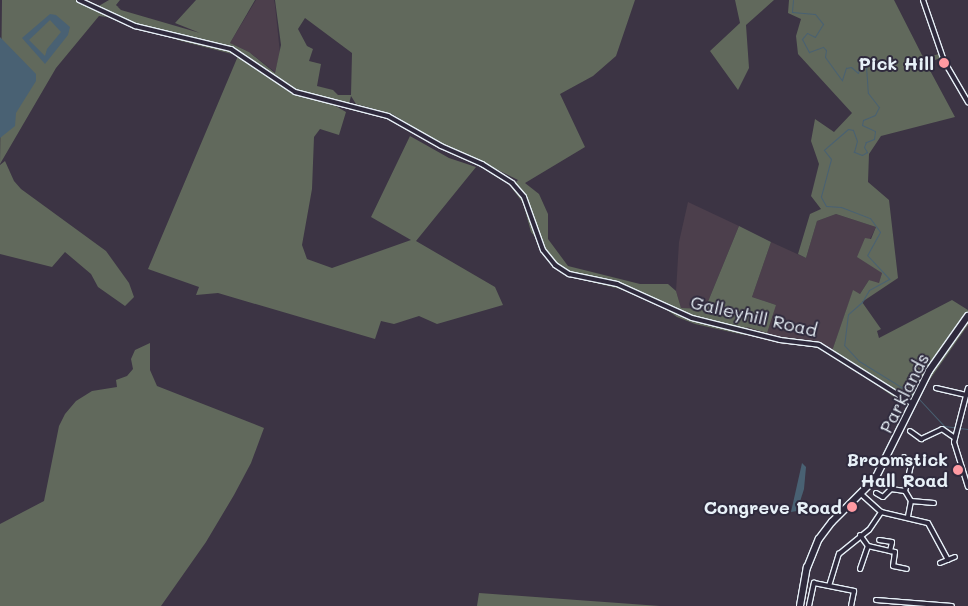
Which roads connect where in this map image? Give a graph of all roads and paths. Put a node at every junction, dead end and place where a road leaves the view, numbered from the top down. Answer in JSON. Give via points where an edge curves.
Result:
{"nodes":[{"id":1,"x":79,"y":0,"type":"edge"},
{"id":2,"x":923,"y":0,"type":"edge"},
{"id":3,"x":968,"y":102,"type":"edge"},
{"id":4,"x":967,"y":320,"type":"edge"},
{"id":5,"x":936,"y":388,"type":"dead end"},
{"id":6,"x":968,"y":388,"type":"edge"},
{"id":7,"x":966,"y":395,"type":"junction"},
{"id":8,"x":915,"y":399,"type":"junction"},
{"id":9,"x":910,"y":431,"type":"dead end"},
{"id":10,"x":955,"y":438,"type":"junction"},
{"id":11,"x":904,"y":458,"type":"dead end"},
{"id":12,"x":968,"y":487,"type":"edge"},
{"id":13,"x":905,"y":491,"type":"junction"},
{"id":14,"x":876,"y":492,"type":"dead end"},
{"id":15,"x":861,"y":494,"type":"junction"},
{"id":16,"x":911,"y":501,"type":"junction"},
{"id":17,"x":934,"y":503,"type":"dead end"},
{"id":18,"x":881,"y":512,"type":"junction"},
{"id":19,"x":908,"y":518,"type":"junction"},
{"id":20,"x":860,"y":536,"type":"junction"},
{"id":21,"x":879,"y":540,"type":"dead end"},
{"id":22,"x":868,"y":546,"type":"junction"},
{"id":23,"x":890,"y":551,"type":"junction"},
{"id":24,"x":954,"y":557,"type":"dead end"},
{"id":25,"x":948,"y":560,"type":"junction"},
{"id":26,"x":940,"y":563,"type":"dead end"},
{"id":27,"x":860,"y":569,"type":"dead end"},
{"id":28,"x":907,"y":569,"type":"dead end"},
{"id":29,"x":829,"y":586,"type":"junction"},
{"id":30,"x":876,"y":600,"type":"dead end"},
{"id":31,"x":918,"y":605,"type":"edge"},
{"id":32,"x":800,"y":606,"type":"edge"},
{"id":33,"x":809,"y":606,"type":"edge"},
{"id":34,"x":850,"y":606,"type":"edge"},
{"id":35,"x":952,"y":606,"type":"edge"}],
"edges":[{"from":1,"to":8,"type":"street","name":"Galleyhill Road","via":[[135,26],[231,49],[296,92],[388,116],[512,183],[528,206],[543,250],[555,265],[569,274],[617,284],[692,318],[780,340],[819,345]]},
{"from":2,"to":3,"type":"street","via":[[944,61]]},
{"from":4,"to":8,"type":"street","name":"Parklands","via":[[929,372]]},
{"from":5,"to":7,"type":"street"},
{"from":6,"to":7,"type":"street"},
{"from":7,"to":10,"type":"street"},
{"from":8,"to":15,"type":"street","name":"Parklands","via":[[881,470]]},
{"from":9,"to":10,"type":"street","via":[[921,439],[942,429]]},
{"from":10,"to":12,"type":"street"},
{"from":11,"to":13,"type":"street","via":[[911,465]]},
{"from":13,"to":14,"type":"street","via":[[891,489],[883,497]]},
{"from":13,"to":16,"type":"street"},
{"from":15,"to":18,"type":"street"},
{"from":15,"to":32,"type":"street","name":"Parklands","via":[[819,539],[810,558]]},
{"from":16,"to":17,"type":"street"},
{"from":16,"to":19,"type":"street"},
{"from":18,"to":19,"type":"street"},
{"from":18,"to":20,"type":"street"},
{"from":19,"to":25,"type":"street","via":[[933,527]]},
{"from":20,"to":22,"type":"street"},
{"from":20,"to":29,"type":"street","via":[[838,556]]},
{"from":21,"to":23,"type":"street","via":[[892,542]]},
{"from":22,"to":23,"type":"street"},
{"from":22,"to":27,"type":"street"},
{"from":23,"to":28,"type":"street","via":[[895,552],[893,566]]},
{"from":24,"to":25,"type":"street"},
{"from":25,"to":26,"type":"street"},
{"from":29,"to":33,"type":"street","via":[[814,583]]},
{"from":29,"to":34,"type":"street","via":[[854,591]]},
{"from":30,"to":31,"type":"street"},
{"from":31,"to":35,"type":"street"}]}
